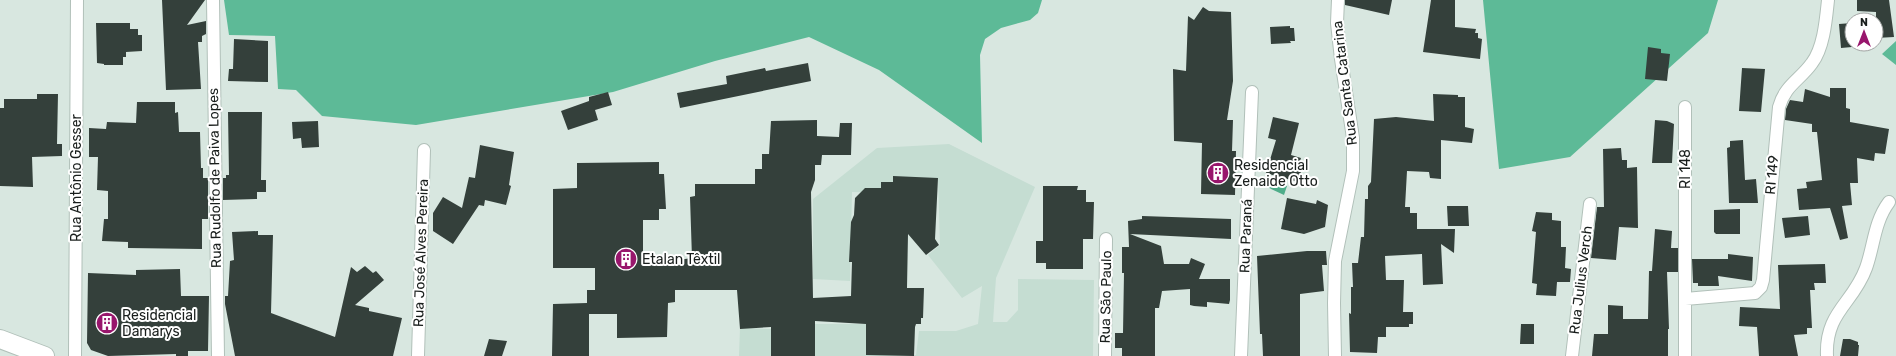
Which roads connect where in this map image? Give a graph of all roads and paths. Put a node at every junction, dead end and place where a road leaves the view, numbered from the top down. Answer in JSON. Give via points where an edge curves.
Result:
{"nodes":[{"id":1,"x":77,"y":0,"type":"edge"},
{"id":2,"x":213,"y":0,"type":"edge"},
{"id":3,"x":1338,"y":0,"type":"edge"},
{"id":4,"x":1828,"y":0,"type":"edge"},
{"id":5,"x":1252,"y":92,"type":"dead end"},
{"id":6,"x":1685,"y":107,"type":"dead end"},
{"id":7,"x":424,"y":150,"type":"dead end"},
{"id":8,"x":1889,"y":202,"type":"dead end"},
{"id":9,"x":1590,"y":204,"type":"dead end"},
{"id":10,"x":1106,"y":239,"type":"dead end"},
{"id":11,"x":1685,"y":299,"type":"junction"},
{"id":12,"x":0,"y":339,"type":"edge"},
{"id":13,"x":45,"y":356,"type":"edge"},
{"id":14,"x":75,"y":356,"type":"edge"},
{"id":15,"x":218,"y":356,"type":"edge"},
{"id":16,"x":418,"y":356,"type":"edge"},
{"id":17,"x":1105,"y":356,"type":"edge"},
{"id":18,"x":1241,"y":356,"type":"edge"},
{"id":19,"x":1335,"y":356,"type":"edge"},
{"id":20,"x":1572,"y":356,"type":"edge"},
{"id":21,"x":1685,"y":356,"type":"edge"},
{"id":22,"x":1827,"y":356,"type":"edge"}],
"edges":[{"from":1,"to":14,"type":"street","name":"Rua Antônio Gesser"},
{"from":2,"to":15,"type":"street","name":"Rua Rudolfo de Paiva Lopes"},
{"from":3,"to":19,"type":"street","name":"Rua Santa Catarina","via":[[1337,23],[1353,138],[1353,171],[1335,262]]},
{"from":4,"to":11,"type":"street","name":"RI 149","via":[[1818,54],[1812,64],[1786,89],[1779,107],[1764,280],[1761,287],[1755,293]]},
{"from":5,"to":18,"type":"street","name":"Rua Paraná"},
{"from":6,"to":11,"type":"street","name":"RI 148"},
{"from":7,"to":16,"type":"street","name":"Rua José Alves Pereira"},
{"from":8,"to":22,"type":"street","via":[[1879,218],[1866,269],[1833,320],[1828,334]]},
{"from":9,"to":20,"type":"street","name":"Rua Julius Verch"},
{"from":10,"to":17,"type":"street","name":"Rua São Paulo"},
{"from":11,"to":21,"type":"street","name":"RI 148"},
{"from":12,"to":13,"type":"main road"}]}
